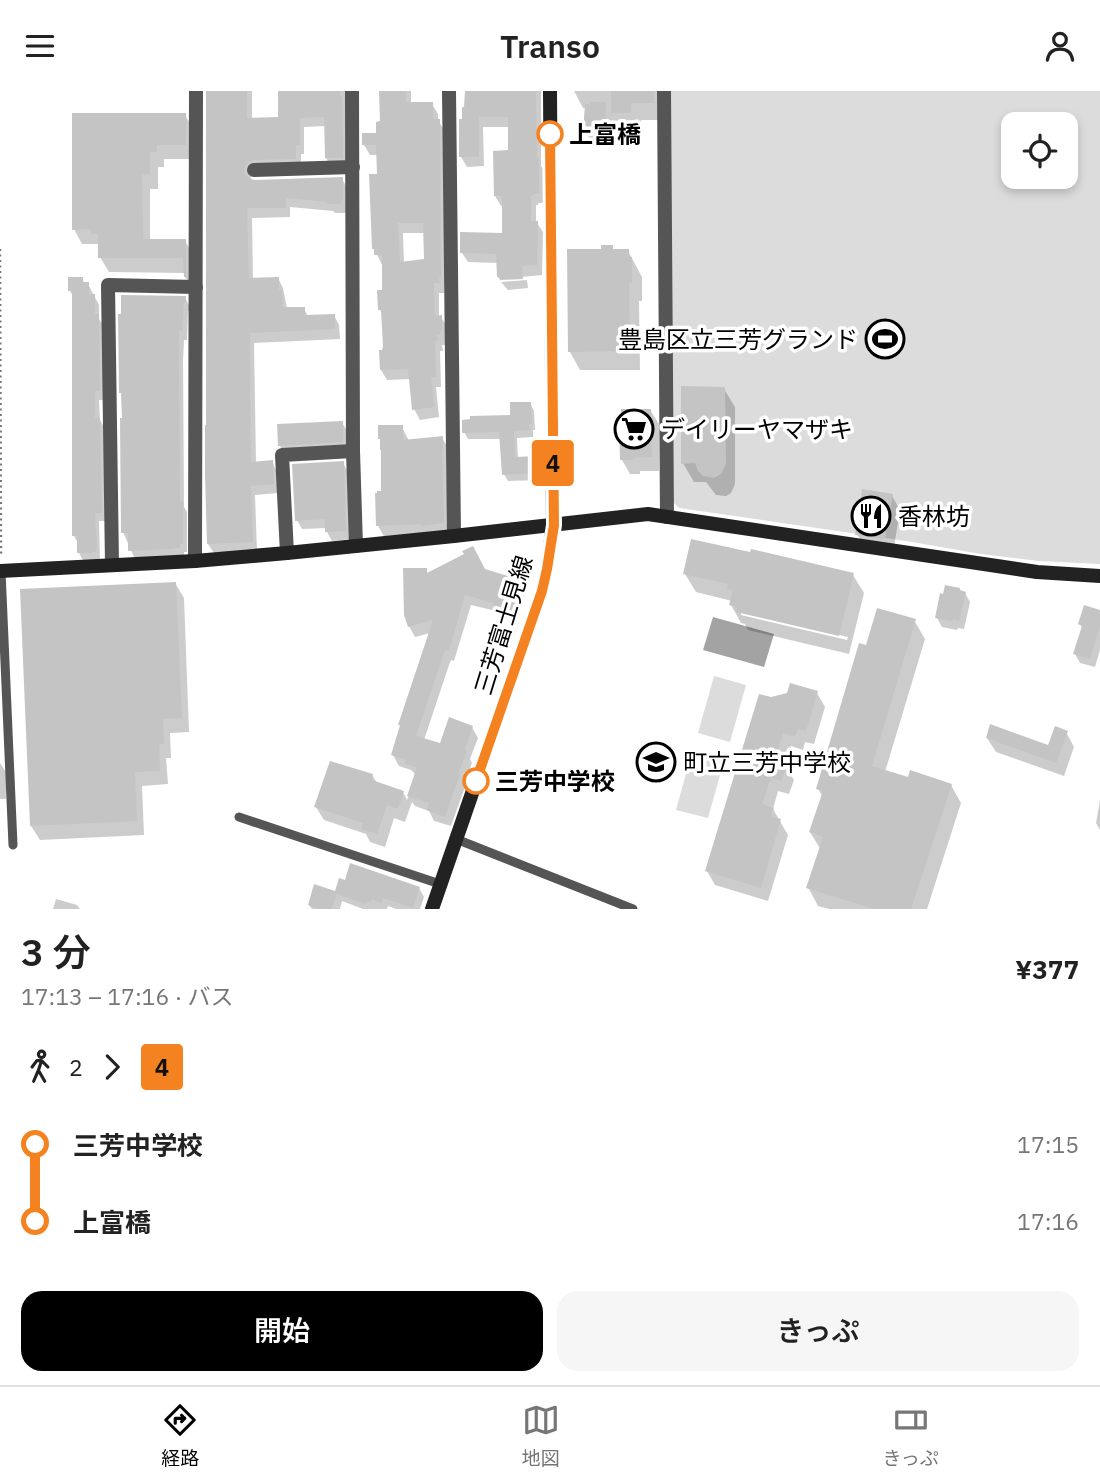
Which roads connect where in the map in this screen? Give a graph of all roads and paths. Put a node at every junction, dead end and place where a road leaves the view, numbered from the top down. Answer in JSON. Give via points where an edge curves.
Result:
{"nodes":[{"id":1,"x":196,"y":91,"type":"edge"},
{"id":2,"x":352,"y":91,"type":"edge"},
{"id":3,"x":449,"y":91,"type":"edge"},
{"id":4,"x":550,"y":91,"type":"edge"},
{"id":5,"x":664,"y":91,"type":"edge"},
{"id":6,"x":353,"y":167,"type":"junction"},
{"id":7,"x":254,"y":170,"type":"dead end"},
{"id":8,"x":0,"y":249,"type":"edge"},
{"id":9,"x":196,"y":287,"type":"junction"},
{"id":10,"x":353,"y":451,"type":"junction"},
{"id":11,"x":667,"y":517,"type":"junction"},
{"id":12,"x":554,"y":525,"type":"junction"},
{"id":13,"x":454,"y":536,"type":"junction"},
{"id":14,"x":356,"y":546,"type":"junction"},
{"id":15,"x":287,"y":553,"type":"junction"},
{"id":16,"x":195,"y":561,"type":"junction"},
{"id":17,"x":112,"y":565,"type":"junction"},
{"id":18,"x":1,"y":571,"type":"edge"},
{"id":19,"x":1100,"y":576,"type":"edge"},
{"id":20,"x":239,"y":817,"type":"dead end"},
{"id":21,"x":456,"y":839,"type":"junction"},
{"id":22,"x":13,"y":845,"type":"dead end"},
{"id":23,"x":440,"y":884,"type":"junction"},
{"id":24,"x":432,"y":909,"type":"edge"},
{"id":25,"x":633,"y":909,"type":"edge"}],
"edges":[{"from":1,"to":9,"type":"street"},
{"from":2,"to":6,"type":"street"},
{"from":3,"to":13,"type":"street"},
{"from":4,"to":12,"type":"street","name":"三芳富士見線"},
{"from":5,"to":11,"type":"street"},
{"from":6,"to":7,"type":"street"},
{"from":6,"to":10,"type":"street"},
{"from":8,"to":18,"type":"path"},
{"from":9,"to":16,"type":"street"},
{"from":9,"to":17,"type":"street","via":[[108,285]]},
{"from":10,"to":14,"type":"street"},
{"from":10,"to":15,"type":"street","via":[[282,455]]},
{"from":11,"to":12,"type":"street","via":[[648,514]]},
{"from":11,"to":19,"type":"street","via":[[1037,572]]},
{"from":12,"to":13,"type":"street"},
{"from":12,"to":21,"type":"street","name":"三芳富士見線","via":[[542,591]]},
{"from":13,"to":14,"type":"street"},
{"from":14,"to":15,"type":"street"},
{"from":15,"to":16,"type":"street"},
{"from":16,"to":17,"type":"street"},
{"from":17,"to":18,"type":"street"},
{"from":18,"to":22,"type":"lane"},
{"from":20,"to":23,"type":"lane"},
{"from":21,"to":23,"type":"street","name":"三芳富士見線"},
{"from":21,"to":25,"type":"lane"},
{"from":23,"to":24,"type":"street","name":"三芳富士見線"}]}
